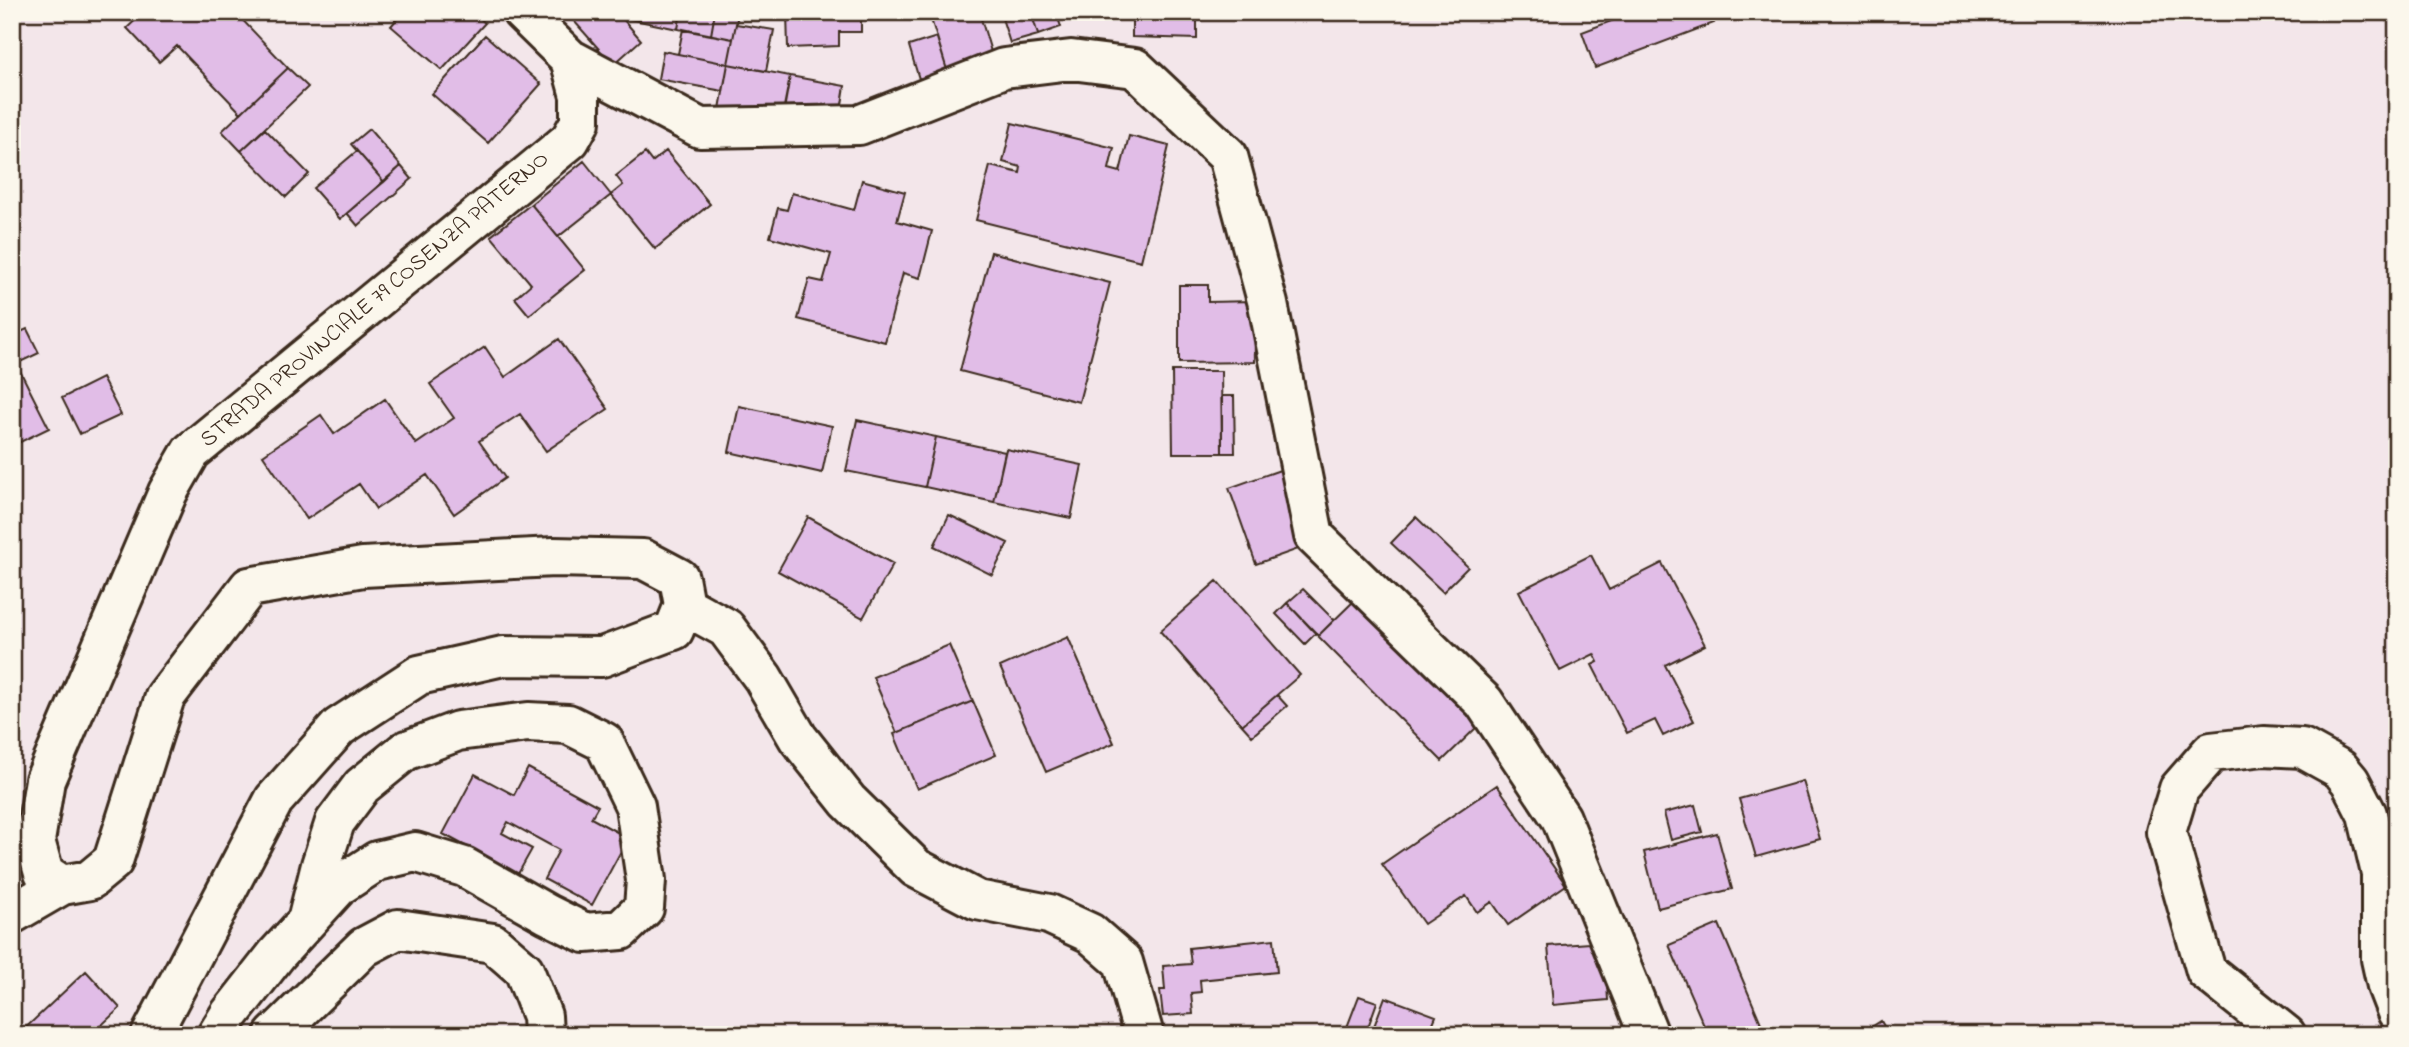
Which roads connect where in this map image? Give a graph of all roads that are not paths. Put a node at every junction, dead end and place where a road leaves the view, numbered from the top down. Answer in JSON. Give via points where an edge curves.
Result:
{"nodes":[{"id":1,"x":522,"y":12,"type":"edge"},
{"id":2,"x":570,"y":59,"type":"junction"},
{"id":3,"x":684,"y":605,"type":"junction"},
{"id":4,"x":62,"y":885,"type":"junction"},
{"id":5,"x":12,"y":914,"type":"edge"},
{"id":6,"x":307,"y":921,"type":"junction"},
{"id":7,"x":2397,"y":1012,"type":"edge"},
{"id":8,"x":151,"y":1035,"type":"edge"},
{"id":9,"x":217,"y":1035,"type":"edge"},
{"id":10,"x":274,"y":1035,"type":"edge"},
{"id":11,"x":543,"y":1035,"type":"edge"},
{"id":12,"x":1144,"y":1035,"type":"edge"},
{"id":13,"x":1650,"y":1035,"type":"edge"},
{"id":14,"x":2286,"y":1035,"type":"edge"}],
"edges":[{"from":1,"to":2,"type":"street"},
{"from":2,"to":4,"type":"street","name":"STRADA PROVINCIALE 79 COSENZA PATERNO","via":[[580,96],[580,122],[570,140],[191,452],[168,492],[45,780],[35,841],[44,873]]},
{"from":2,"to":13,"type":"street","via":[[700,128],[859,125],[1004,68],[1071,60],[1135,68],[1228,156],[1268,303],[1314,536],[1484,702],[1561,818]]},
{"from":3,"to":4,"type":"street","via":[[679,578],[643,559],[554,557],[363,566],[249,587],[165,698],[113,860],[90,880]]},
{"from":3,"to":8,"type":"street","via":[[674,630],[602,657],[503,656],[419,675],[339,727],[274,800]]},
{"from":3,"to":12,"type":"street","via":[[726,628],[798,738],[848,801],[916,868],[977,900],[1049,914],[1069,923],[1090,933],[1123,962]]},
{"from":4,"to":5,"type":"street"},
{"from":6,"to":6,"type":"street","via":[[340,885],[377,861],[415,852],[464,867],[585,933],[621,930],[644,908],[646,880],[635,806],[604,741],[568,724],[528,722],[458,731],[405,751],[362,786],[335,822]]},
{"from":6,"to":9,"type":"street"},
{"from":7,"to":14,"type":"street","via":[[2382,959],[2381,873],[2367,814],[2350,781],[2340,769],[2302,748],[2264,746],[2211,752],[2179,789],[2166,832],[2206,971]]},
{"from":10,"to":11,"type":"street","via":[[364,947],[398,929],[493,943],[524,970],[542,1016]]}]}
